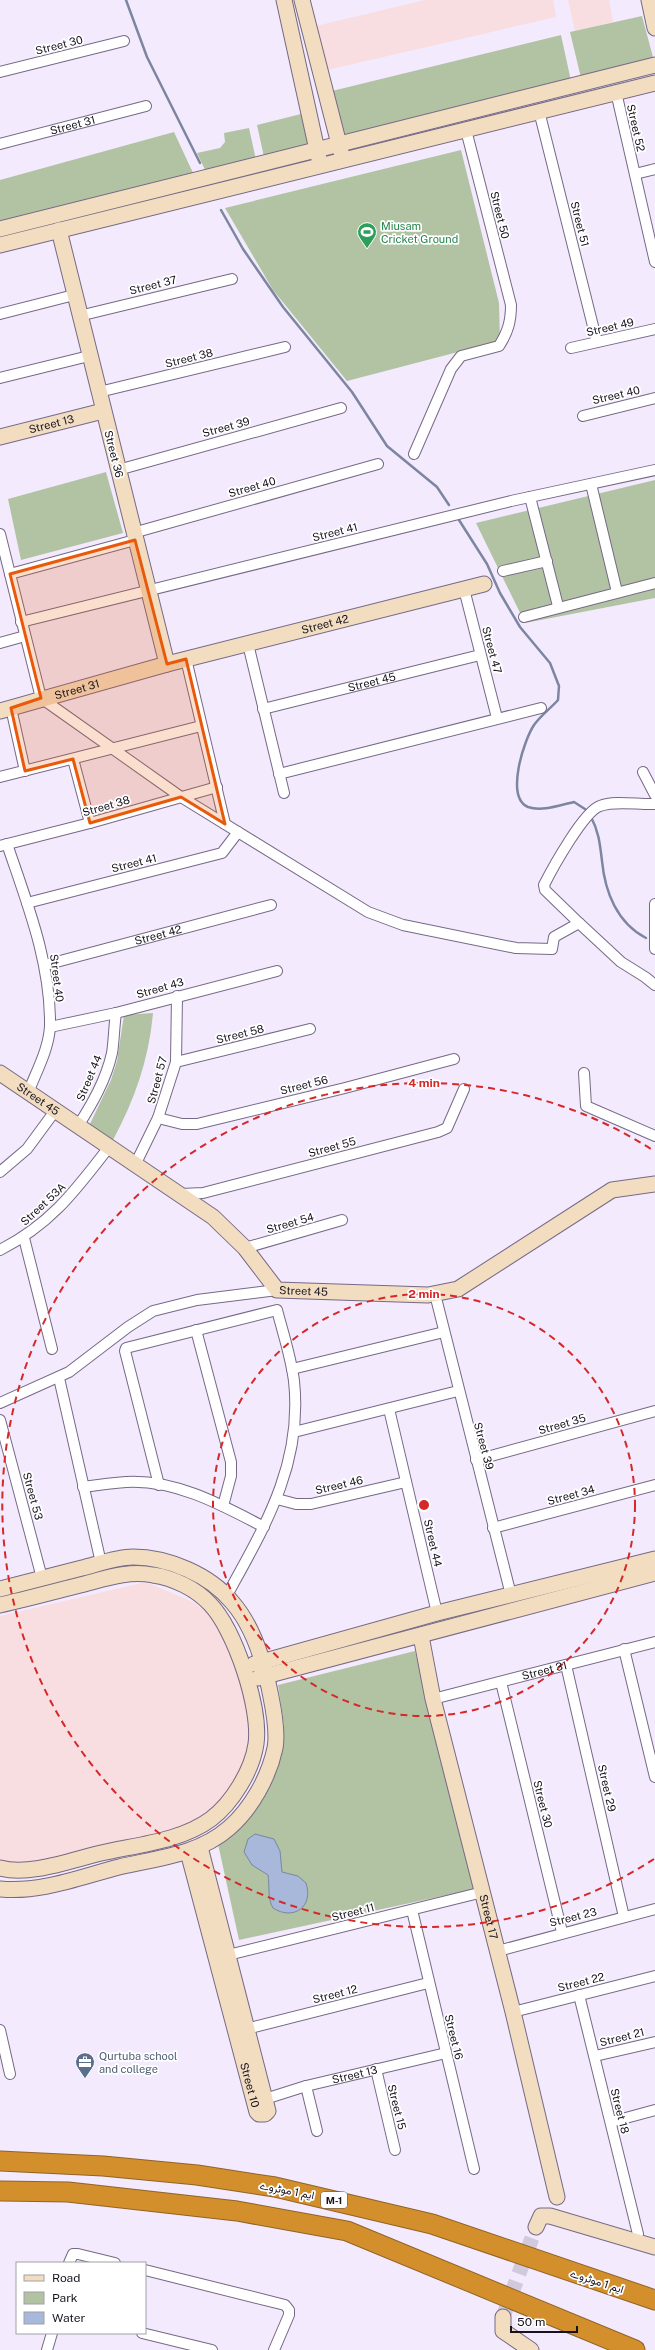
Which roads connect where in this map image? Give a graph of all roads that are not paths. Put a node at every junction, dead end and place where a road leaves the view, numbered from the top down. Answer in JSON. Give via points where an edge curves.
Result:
{"nodes":[{"id":1,"x":284,"y":0,"type":"edge"},
{"id":2,"x":302,"y":0,"type":"edge"},
{"id":3,"x":649,"y":0,"type":"edge"},
{"id":4,"x":655,"y":28,"type":"edge"},
{"id":5,"x":124,"y":41,"type":"dead end"},
{"id":6,"x":655,"y":65,"type":"edge"},
{"id":7,"x":0,"y":72,"type":"edge"},
{"id":8,"x":655,"y":83,"type":"edge"},
{"id":9,"x":616,"y":92,"type":"junction"},
{"id":10,"x":146,"y":106,"type":"dead end"},
{"id":11,"x":539,"y":111,"type":"junction"},
{"id":12,"x":466,"y":130,"type":"junction"},
{"id":13,"x":339,"y":143,"type":"junction"},
{"id":14,"x":0,"y":144,"type":"edge"},
{"id":15,"x":318,"y":148,"type":"junction"},
{"id":16,"x":342,"y":160,"type":"junction"},
{"id":17,"x":320,"y":166,"type":"junction"},
{"id":18,"x":655,"y":169,"type":"edge"},
{"id":19,"x":635,"y":174,"type":"junction"},
{"id":20,"x":7,"y":228,"type":"edge"},
{"id":21,"x":59,"y":230,"type":"junction"},
{"id":22,"x":18,"y":241,"type":"junction"},
{"id":23,"x":0,"y":245,"type":"edge"},
{"id":24,"x":654,"y":256,"type":"edge"},
{"id":25,"x":232,"y":279,"type":"dead end"},
{"id":26,"x":74,"y":295,"type":"junction"},
{"id":27,"x":0,"y":314,"type":"edge"},
{"id":28,"x":79,"y":316,"type":"junction"},
{"id":29,"x":655,"y":329,"type":"edge"},
{"id":30,"x":597,"y":342,"type":"junction"},
{"id":31,"x":285,"y":347,"type":"dead end"},
{"id":32,"x":571,"y":348,"type":"dead end"},
{"id":33,"x":89,"y":356,"type":"junction"},
{"id":34,"x":0,"y":378,"type":"edge"},
{"id":35,"x":99,"y":392,"type":"junction"},
{"id":36,"x":655,"y":398,"type":"edge"},
{"id":37,"x":341,"y":408,"type":"dead end"},
{"id":38,"x":103,"y":411,"type":"junction"},
{"id":39,"x":583,"y":416,"type":"dead end"},
{"id":40,"x":0,"y":437,"type":"edge"},
{"id":41,"x":414,"y":454,"type":"dead end"},
{"id":42,"x":378,"y":464,"type":"dead end"},
{"id":43,"x":118,"y":470,"type":"junction"},
{"id":44,"x":655,"y":470,"type":"edge"},
{"id":45,"x":591,"y":484,"type":"junction"},
{"id":46,"x":530,"y":497,"type":"junction"},
{"id":47,"x":0,"y":534,"type":"edge"},
{"id":48,"x":134,"y":536,"type":"junction"},
{"id":49,"x":547,"y":561,"type":"junction"},
{"id":50,"x":503,"y":571,"type":"dead end"},
{"id":51,"x":10,"y":574,"type":"junction"},
{"id":52,"x":655,"y":583,"type":"edge"},
{"id":53,"x":484,"y":584,"type":"dead end"},
{"id":54,"x":464,"y":589,"type":"junction"},
{"id":55,"x":147,"y":591,"type":"junction"},
{"id":56,"x":617,"y":592,"type":"junction"},
{"id":57,"x":558,"y":606,"type":"junction"},
{"id":58,"x":524,"y":617,"type":"dead end"},
{"id":59,"x":21,"y":622,"type":"junction"},
{"id":60,"x":25,"y":636,"type":"junction"},
{"id":61,"x":0,"y":642,"type":"edge"},
{"id":62,"x":248,"y":644,"type":"junction"},
{"id":63,"x":480,"y":655,"type":"junction"},
{"id":64,"x":186,"y":659,"type":"junction"},
{"id":65,"x":161,"y":666,"type":"junction"},
{"id":66,"x":41,"y":698,"type":"junction"},
{"id":67,"x":540,"y":708,"type":"dead end"},
{"id":68,"x":5,"y":709,"type":"edge"},
{"id":69,"x":263,"y":709,"type":"junction"},
{"id":70,"x":497,"y":718,"type":"junction"},
{"id":71,"x":201,"y":726,"type":"junction"},
{"id":72,"x":112,"y":750,"type":"junction"},
{"id":73,"x":73,"y":759,"type":"junction"},
{"id":74,"x":25,"y":771,"type":"junction"},
{"id":75,"x":643,"y":772,"type":"dead end"},
{"id":76,"x":279,"y":774,"type":"junction"},
{"id":77,"x":0,"y":777,"type":"edge"},
{"id":78,"x":217,"y":787,"type":"junction"},
{"id":79,"x":284,"y":792,"type":"dead end"},
{"id":80,"x":655,"y":794,"type":"edge"},
{"id":81,"x":181,"y":797,"type":"junction"},
{"id":82,"x":655,"y":804,"type":"edge"},
{"id":83,"x":90,"y":824,"type":"junction"},
{"id":84,"x":225,"y":824,"type":"junction"},
{"id":85,"x":238,"y":832,"type":"junction"},
{"id":86,"x":3,"y":845,"type":"edge"},
{"id":87,"x":27,"y":903,"type":"junction"},
{"id":88,"x":655,"y":904,"type":"edge"},
{"id":89,"x":271,"y":905,"type":"dead end"},
{"id":90,"x":578,"y":923,"type":"junction"},
{"id":91,"x":655,"y":949,"type":"edge"},
{"id":92,"x":45,"y":965,"type":"junction"},
{"id":93,"x":277,"y":971,"type":"dead end"},
{"id":94,"x":655,"y":985,"type":"edge"},
{"id":95,"x":178,"y":996,"type":"junction"},
{"id":96,"x":116,"y":1013,"type":"junction"},
{"id":97,"x":50,"y":1027,"type":"junction"},
{"id":98,"x":310,"y":1029,"type":"dead end"},
{"id":99,"x":454,"y":1058,"type":"dead end"},
{"id":100,"x":176,"y":1062,"type":"junction"},
{"id":101,"x":0,"y":1073,"type":"edge"},
{"id":102,"x":584,"y":1073,"type":"dead end"},
{"id":103,"x":464,"y":1089,"type":"dead end"},
{"id":104,"x":28,"y":1092,"type":"junction"},
{"id":105,"x":55,"y":1111,"type":"junction"},
{"id":106,"x":158,"y":1118,"type":"junction"},
{"id":107,"x":78,"y":1126,"type":"junction"},
{"id":108,"x":655,"y":1136,"type":"edge"},
{"id":109,"x":109,"y":1147,"type":"junction"},
{"id":110,"x":135,"y":1164,"type":"junction"},
{"id":111,"x":0,"y":1172,"type":"edge"},
{"id":112,"x":655,"y":1184,"type":"edge"},
{"id":113,"x":182,"y":1194,"type":"junction"},
{"id":114,"x":342,"y":1220,"type":"dead end"},
{"id":115,"x":24,"y":1238,"type":"junction"},
{"id":116,"x":245,"y":1248,"type":"junction"},
{"id":117,"x":0,"y":1250,"type":"edge"},
{"id":118,"x":277,"y":1290,"type":"junction"},
{"id":119,"x":437,"y":1302,"type":"dead end"},
{"id":120,"x":196,"y":1330,"type":"junction"},
{"id":121,"x":444,"y":1332,"type":"junction"},
{"id":122,"x":52,"y":1349,"type":"dead end"},
{"id":123,"x":292,"y":1368,"type":"junction"},
{"id":124,"x":59,"y":1378,"type":"junction"},
{"id":125,"x":458,"y":1392,"type":"junction"},
{"id":126,"x":0,"y":1403,"type":"edge"},
{"id":127,"x":389,"y":1409,"type":"junction"},
{"id":128,"x":655,"y":1411,"type":"edge"},
{"id":129,"x":0,"y":1420,"type":"edge"},
{"id":130,"x":294,"y":1432,"type":"junction"},
{"id":131,"x":476,"y":1460,"type":"junction"},
{"id":132,"x":406,"y":1482,"type":"junction"},
{"id":133,"x":159,"y":1485,"type":"junction"},
{"id":134,"x":655,"y":1485,"type":"edge"},
{"id":135,"x":83,"y":1487,"type":"junction"},
{"id":136,"x":277,"y":1499,"type":"junction"},
{"id":137,"x":222,"y":1506,"type":"junction"},
{"id":138,"x":264,"y":1527,"type":"junction"},
{"id":139,"x":493,"y":1528,"type":"junction"},
{"id":140,"x":655,"y":1559,"type":"edge"},
{"id":141,"x":101,"y":1563,"type":"junction"},
{"id":142,"x":169,"y":1571,"type":"junction"},
{"id":143,"x":655,"y":1573,"type":"edge"},
{"id":144,"x":42,"y":1578,"type":"junction"},
{"id":145,"x":7,"y":1588,"type":"edge"},
{"id":146,"x":564,"y":1589,"type":"junction"},
{"id":147,"x":511,"y":1595,"type":"junction"},
{"id":148,"x":226,"y":1597,"type":"junction"},
{"id":149,"x":18,"y":1601,"type":"junction"},
{"id":150,"x":0,"y":1605,"type":"edge"},
{"id":151,"x":437,"y":1613,"type":"junction"},
{"id":152,"x":421,"y":1636,"type":"junction"},
{"id":153,"x":655,"y":1642,"type":"edge"},
{"id":154,"x":624,"y":1650,"type":"junction"},
{"id":155,"x":566,"y":1665,"type":"junction"},
{"id":156,"x":265,"y":1668,"type":"junction"},
{"id":157,"x":245,"y":1674,"type":"junction"},
{"id":158,"x":501,"y":1682,"type":"junction"},
{"id":159,"x":433,"y":1699,"type":"junction"},
{"id":160,"x":655,"y":1776,"type":"edge"},
{"id":161,"x":239,"y":1786,"type":"junction"},
{"id":162,"x":255,"y":1794,"type":"junction"},
{"id":163,"x":116,"y":1850,"type":"junction"},
{"id":164,"x":194,"y":1850,"type":"junction"},
{"id":165,"x":120,"y":1867,"type":"junction"},
{"id":166,"x":0,"y":1868,"type":"edge"},
{"id":167,"x":0,"y":1888,"type":"edge"},
{"id":168,"x":483,"y":1892,"type":"junction"},
{"id":169,"x":655,"y":1909,"type":"edge"},
{"id":170,"x":412,"y":1910,"type":"junction"},
{"id":171,"x":624,"y":1917,"type":"junction"},
{"id":172,"x":562,"y":1932,"type":"junction"},
{"id":173,"x":498,"y":1951,"type":"junction"},
{"id":174,"x":228,"y":1955,"type":"junction"},
{"id":175,"x":655,"y":1976,"type":"edge"},
{"id":176,"x":428,"y":1983,"type":"junction"},
{"id":177,"x":579,"y":1995,"type":"junction"},
{"id":178,"x":513,"y":2012,"type":"junction"},
{"id":179,"x":246,"y":2029,"type":"junction"},
{"id":180,"x":0,"y":2030,"type":"edge"},
{"id":181,"x":655,"y":2042,"type":"edge"},
{"id":182,"x":446,"y":2053,"type":"junction"},
{"id":183,"x":594,"y":2056,"type":"junction"},
{"id":184,"x":376,"y":2069,"type":"junction"},
{"id":185,"x":10,"y":2074,"type":"dead end"},
{"id":186,"x":306,"y":2086,"type":"junction"},
{"id":187,"x":265,"y":2099,"type":"junction"},
{"id":188,"x":655,"y":2110,"type":"edge"},
{"id":189,"x":611,"y":2122,"type":"junction"},
{"id":190,"x":317,"y":2131,"type":"dead end"},
{"id":191,"x":395,"y":2150,"type":"dead end"},
{"id":192,"x":0,"y":2161,"type":"edge"},
{"id":193,"x":474,"y":2169,"type":"dead end"},
{"id":194,"x":0,"y":2191,"type":"edge"},
{"id":195,"x":556,"y":2198,"type":"dead end"},
{"id":196,"x":536,"y":2227,"type":"tunnel mouth"},
{"id":197,"x":638,"y":2234,"type":"dead end"},
{"id":198,"x":655,"y":2247,"type":"edge"},
{"id":199,"x":69,"y":2262,"type":"edge"},
{"id":200,"x":111,"y":2262,"type":"edge"},
{"id":201,"x":146,"y":2270,"type":"edge"},
{"id":202,"x":655,"y":2300,"type":"edge"},
{"id":203,"x":503,"y":2317,"type":"tunnel mouth"},
{"id":204,"x":52,"y":2334,"type":"edge"},
{"id":205,"x":146,"y":2334,"type":"edge"},
{"id":206,"x":47,"y":2350,"type":"edge"},
{"id":207,"x":212,"y":2350,"type":"edge"},
{"id":208,"x":274,"y":2350,"type":"edge"},
{"id":209,"x":532,"y":2350,"type":"edge"},
{"id":210,"x":635,"y":2350,"type":"edge"}],
"edges":[{"from":1,"to":15,"type":"street"},
{"from":2,"to":13,"type":"street"},
{"from":3,"to":4,"type":"street"},
{"from":5,"to":7,"type":"street","name":"Street 30"},
{"from":6,"to":13,"type":"street"},
{"from":8,"to":9,"type":"street"},
{"from":9,"to":11,"type":"street"},
{"from":9,"to":19,"type":"street","name":"Street 52"},
{"from":10,"to":14,"type":"street","name":"Street 31"},
{"from":11,"to":12,"type":"street"},
{"from":11,"to":30,"type":"street","name":"Street 51"},
{"from":12,"to":16,"type":"street"},
{"from":12,"to":41,"type":"street","name":"Street 50","via":[[511,305],[511,320],[506,336],[499,346],[461,356],[450,369]]},
{"from":13,"to":15,"type":"street"},
{"from":13,"to":16,"type":"street"},
{"from":15,"to":17,"type":"street"},
{"from":15,"to":20,"type":"street"},
{"from":16,"to":17,"type":"street"},
{"from":17,"to":21,"type":"street"},
{"from":18,"to":19,"type":"street"},
{"from":19,"to":24,"type":"street","name":"Street 52"},
{"from":20,"to":22,"type":"street"},
{"from":21,"to":22,"type":"street"},
{"from":21,"to":26,"type":"street","name":"Street 36"},
{"from":22,"to":23,"type":"street"},
{"from":25,"to":28,"type":"street","name":"Street 37"},
{"from":26,"to":27,"type":"street"},
{"from":26,"to":28,"type":"street","name":"Street 36"},
{"from":28,"to":33,"type":"street","name":"Street 36"},
{"from":29,"to":30,"type":"street","name":"Street 49"},
{"from":30,"to":32,"type":"street","name":"Street 49"},
{"from":31,"to":35,"type":"street","name":"Street 38"},
{"from":33,"to":34,"type":"street"},
{"from":33,"to":35,"type":"street","name":"Street 36"},
{"from":35,"to":38,"type":"street","name":"Street 36"},
{"from":36,"to":39,"type":"street","name":"Street 40"},
{"from":37,"to":43,"type":"street","name":"Street 39"},
{"from":38,"to":40,"type":"street","name":"Street 13"},
{"from":38,"to":43,"type":"street","name":"Street 36"},
{"from":42,"to":48,"type":"street","name":"Street 40"},
{"from":43,"to":48,"type":"street","name":"Street 36"},
{"from":44,"to":45,"type":"street","name":"Street 41"},
{"from":45,"to":46,"type":"street","name":"Street 41"},
{"from":45,"to":56,"type":"street"},
{"from":46,"to":49,"type":"street"},
{"from":46,"to":55,"type":"street","name":"Street 41"},
{"from":47,"to":51,"type":"street"},
{"from":48,"to":51,"type":"street","name":"Street 40"},
{"from":48,"to":55,"type":"street","name":"Street 36"},
{"from":49,"to":50,"type":"street"},
{"from":49,"to":57,"type":"street"},
{"from":51,"to":59,"type":"street"},
{"from":52,"to":56,"type":"street"},
{"from":53,"to":54,"type":"street","name":"Street 42"},
{"from":54,"to":62,"type":"street","name":"Street 42"},
{"from":54,"to":63,"type":"street","name":"Street 47"},
{"from":55,"to":59,"type":"street","name":"Street 41"},
{"from":55,"to":65,"type":"street","name":"Street 36"},
{"from":56,"to":57,"type":"street"},
{"from":57,"to":58,"type":"street"},
{"from":59,"to":60,"type":"street"},
{"from":60,"to":61,"type":"street"},
{"from":60,"to":66,"type":"street"},
{"from":62,"to":64,"type":"street","name":"Street 42"},
{"from":62,"to":69,"type":"street"},
{"from":63,"to":69,"type":"street","name":"Street 45"},
{"from":63,"to":70,"type":"street","name":"Street 47"},
{"from":64,"to":65,"type":"street","name":"Street 42"},
{"from":64,"to":71,"type":"street"},
{"from":65,"to":66,"type":"street","name":"Street 31"},
{"from":66,"to":68,"type":"street","name":"Street 31"},
{"from":66,"to":72,"type":"street"},
{"from":67,"to":70,"type":"street"},
{"from":68,"to":74,"type":"street"},
{"from":69,"to":76,"type":"street"},
{"from":70,"to":76,"type":"street"},
{"from":71,"to":72,"type":"street"},
{"from":71,"to":78,"type":"street"},
{"from":72,"to":73,"type":"street"},
{"from":72,"to":81,"type":"street"},
{"from":73,"to":74,"type":"street"},
{"from":73,"to":83,"type":"street"},
{"from":74,"to":77,"type":"street"},
{"from":75,"to":80,"type":"street"},
{"from":76,"to":79,"type":"street"},
{"from":78,"to":81,"type":"street","name":"Street 38"},
{"from":78,"to":84,"type":"street"},
{"from":81,"to":83,"type":"street","name":"Street 38"},
{"from":81,"to":84,"type":"street"},
{"from":82,"to":90,"type":"street","via":[[636,806],[612,803],[598,806],[582,823],[558,858],[544,885],[545,890]]},
{"from":83,"to":86,"type":"street","name":"Street 38"},
{"from":84,"to":85,"type":"street"},
{"from":85,"to":87,"type":"street","name":"Street 41","via":[[222,852]]},
{"from":85,"to":90,"type":"street","via":[[368,912],[403,925],[516,948],[546,950],[552,949],[554,937]]},
{"from":86,"to":87,"type":"street","name":"Street 40"},
{"from":87,"to":92,"type":"street","name":"Street 40"},
{"from":88,"to":91,"type":"street"},
{"from":89,"to":92,"type":"street","name":"Street 42"},
{"from":90,"to":94,"type":"street","via":[[621,962]]},
{"from":92,"to":97,"type":"street","name":"Street 40"},
{"from":93,"to":95,"type":"street","name":"Street 43"},
{"from":95,"to":96,"type":"street","name":"Street 43"},
{"from":95,"to":100,"type":"street","name":"Street 57"},
{"from":96,"to":97,"type":"street","name":"Street 43"},
{"from":96,"to":107,"type":"street","name":"Street 44","via":[[112,1053],[104,1080]]},
{"from":97,"to":104,"type":"street","name":"Street 40","via":[[43,1056]]},
{"from":98,"to":100,"type":"street","name":"Street 58"},
{"from":99,"to":106,"type":"street","name":"Street 56","via":[[345,1088],[196,1124],[182,1124]]},
{"from":100,"to":106,"type":"street","name":"Street 57"},
{"from":101,"to":104,"type":"street","name":"Street 45"},
{"from":102,"to":108,"type":"street","via":[[586,1106]]},
{"from":103,"to":113,"type":"street","name":"Street 55","via":[[447,1128],[438,1132],[203,1194]]},
{"from":104,"to":105,"type":"street","name":"Street 45"},
{"from":105,"to":107,"type":"street","name":"Street 45"},
{"from":105,"to":111,"type":"street","via":[[27,1149]]},
{"from":106,"to":110,"type":"street","name":"Street 57"},
{"from":107,"to":109,"type":"street","name":"Street 45"},
{"from":109,"to":110,"type":"street","name":"Street 45"},
{"from":109,"to":115,"type":"street","name":"Street 53A","via":[[69,1198]]},
{"from":110,"to":113,"type":"street","name":"Street 45"},
{"from":112,"to":118,"type":"street","name":"Street 45","via":[[612,1190],[458,1289],[428,1295]]},
{"from":113,"to":116,"type":"street","name":"Street 45","via":[[213,1217]]},
{"from":114,"to":116,"type":"street","name":"Street 54"},
{"from":115,"to":117,"type":"street","name":"Street 53A"},
{"from":115,"to":122,"type":"street"},
{"from":116,"to":118,"type":"street","name":"Street 45"},
{"from":118,"to":124,"type":"street","via":[[197,1300],[153,1311]]},
{"from":119,"to":121,"type":"street","name":"Street 39"},
{"from":120,"to":123,"type":"street","name":"Street 45","via":[[277,1310]]},
{"from":120,"to":133,"type":"street","name":"Street 45","via":[[126,1348],[125,1351]]},
{"from":120,"to":137,"type":"street","via":[[231,1462],[231,1476]]},
{"from":121,"to":123,"type":"street"},
{"from":121,"to":125,"type":"street","name":"Street 39"},
{"from":123,"to":130,"type":"street","name":"Street 45"},
{"from":124,"to":126,"type":"street"},
{"from":124,"to":135,"type":"street"},
{"from":125,"to":127,"type":"street"},
{"from":125,"to":131,"type":"street","name":"Street 39"},
{"from":127,"to":130,"type":"street"},
{"from":127,"to":132,"type":"street","name":"Street 44"},
{"from":128,"to":131,"type":"street","name":"Street 35"},
{"from":129,"to":144,"type":"street","name":"Street 53"},
{"from":130,"to":136,"type":"street","name":"Street 45","via":[[286,1475]]},
{"from":131,"to":139,"type":"street","name":"Street 39"},
{"from":132,"to":136,"type":"street","name":"Street 46","via":[[311,1504],[296,1504]]},
{"from":132,"to":151,"type":"street","name":"Street 44"},
{"from":133,"to":135,"type":"street","via":[[127,1482]]},
{"from":133,"to":137,"type":"street","via":[[197,1495]]},
{"from":134,"to":139,"type":"street","name":"Street 34"},
{"from":135,"to":141,"type":"street"},
{"from":136,"to":138,"type":"street","name":"Street 45"},
{"from":137,"to":138,"type":"street"},
{"from":138,"to":148,"type":"street","name":"Street 45"},
{"from":139,"to":147,"type":"street","name":"Street 39"},
{"from":140,"to":146,"type":"street"},
{"from":141,"to":142,"type":"street","via":[[133,1557]]},
{"from":141,"to":144,"type":"street"},
{"from":142,"to":148,"type":"street","via":[[183,1568],[209,1582]]},
{"from":142,"to":149,"type":"street","via":[[131,1572]]},
{"from":142,"to":157,"type":"street","via":[[178,1582],[212,1605],[228,1628]]},
{"from":143,"to":146,"type":"street"},
{"from":144,"to":145,"type":"street"},
{"from":145,"to":149,"type":"street"},
{"from":146,"to":147,"type":"street"},
{"from":146,"to":152,"type":"street"},
{"from":147,"to":151,"type":"street"},
{"from":148,"to":156,"type":"street","via":[[247,1626]]},
{"from":149,"to":150,"type":"street"},
{"from":151,"to":156,"type":"street"},
{"from":152,"to":156,"type":"street"},
{"from":152,"to":159,"type":"street","name":"Street 17"},
{"from":153,"to":154,"type":"street","name":"Street 31"},
{"from":154,"to":155,"type":"street","name":"Street 31"},
{"from":154,"to":160,"type":"street"},
{"from":155,"to":158,"type":"street","name":"Street 31"},
{"from":155,"to":171,"type":"street","name":"Street 29"},
{"from":156,"to":157,"type":"street"},
{"from":156,"to":162,"type":"street","via":[[273,1709],[275,1748]]},
{"from":157,"to":161,"type":"street","via":[[255,1715],[256,1745]]},
{"from":158,"to":159,"type":"street","name":"Street 31"},
{"from":158,"to":172,"type":"street","name":"Street 30"},
{"from":159,"to":168,"type":"street","name":"Street 17"},
{"from":161,"to":162,"type":"street"},
{"from":161,"to":163,"type":"street","via":[[211,1818],[187,1833]]},
{"from":162,"to":164,"type":"street","via":[[247,1809],[229,1828]]},
{"from":163,"to":165,"type":"street"},
{"from":163,"to":166,"type":"street","via":[[36,1869]]},
{"from":164,"to":165,"type":"street"},
{"from":164,"to":174,"type":"street","name":"Street 10"},
{"from":164,"to":187,"type":"street","name":"Street 10","via":[[259,2114],[268,2111]]},
{"from":165,"to":167,"type":"street","via":[[41,1888]]},
{"from":168,"to":170,"type":"street","name":"Street 11"},
{"from":168,"to":173,"type":"street","name":"Street 17"},
{"from":169,"to":171,"type":"street","name":"Street 23"},
{"from":170,"to":174,"type":"street","name":"Street 11"},
{"from":170,"to":176,"type":"street","name":"Street 16"},
{"from":171,"to":172,"type":"street","name":"Street 23"},
{"from":172,"to":173,"type":"street","name":"Street 23"},
{"from":173,"to":178,"type":"street","name":"Street 17"},
{"from":174,"to":179,"type":"street","name":"Street 10"},
{"from":175,"to":177,"type":"street","name":"Street 22"},
{"from":176,"to":179,"type":"street","name":"Street 12"},
{"from":176,"to":182,"type":"street","name":"Street 16"},
{"from":177,"to":178,"type":"street","name":"Street 22"},
{"from":177,"to":183,"type":"street","name":"Street 18"},
{"from":178,"to":195,"type":"street","name":"Street 17"},
{"from":179,"to":187,"type":"street","name":"Street 10"},
{"from":180,"to":185,"type":"street"},
{"from":181,"to":183,"type":"street","name":"Street 21"},
{"from":182,"to":184,"type":"street","name":"Street 13"},
{"from":182,"to":193,"type":"street","name":"Street 16"},
{"from":183,"to":189,"type":"street","name":"Street 18"},
{"from":184,"to":186,"type":"street","name":"Street 13"},
{"from":184,"to":191,"type":"street","name":"Street 15"},
{"from":186,"to":187,"type":"street","name":"Street 13"},
{"from":186,"to":190,"type":"street"},
{"from":188,"to":189,"type":"street"},
{"from":189,"to":197,"type":"street","name":"Street 18"},
{"from":192,"to":202,"type":"highway","name":"ایم 1 موٹروے","number":"M-1","via":[[103,2166],[197,2175],[275,2187],[432,2224]]},
{"from":194,"to":210,"type":"highway","via":[[68,2192],[222,2209],[347,2231]]},
{"from":196,"to":198,"type":"street","via":[[541,2216],[550,2216]]},
{"from":199,"to":200,"type":"street","via":[[73,2254]]},
{"from":201,"to":208,"type":"street","via":[[285,2305],[289,2315]]},
{"from":203,"to":209,"type":"street","via":[[503,2331]]},
{"from":204,"to":206,"type":"street"},
{"from":205,"to":207,"type":"street"}]}
